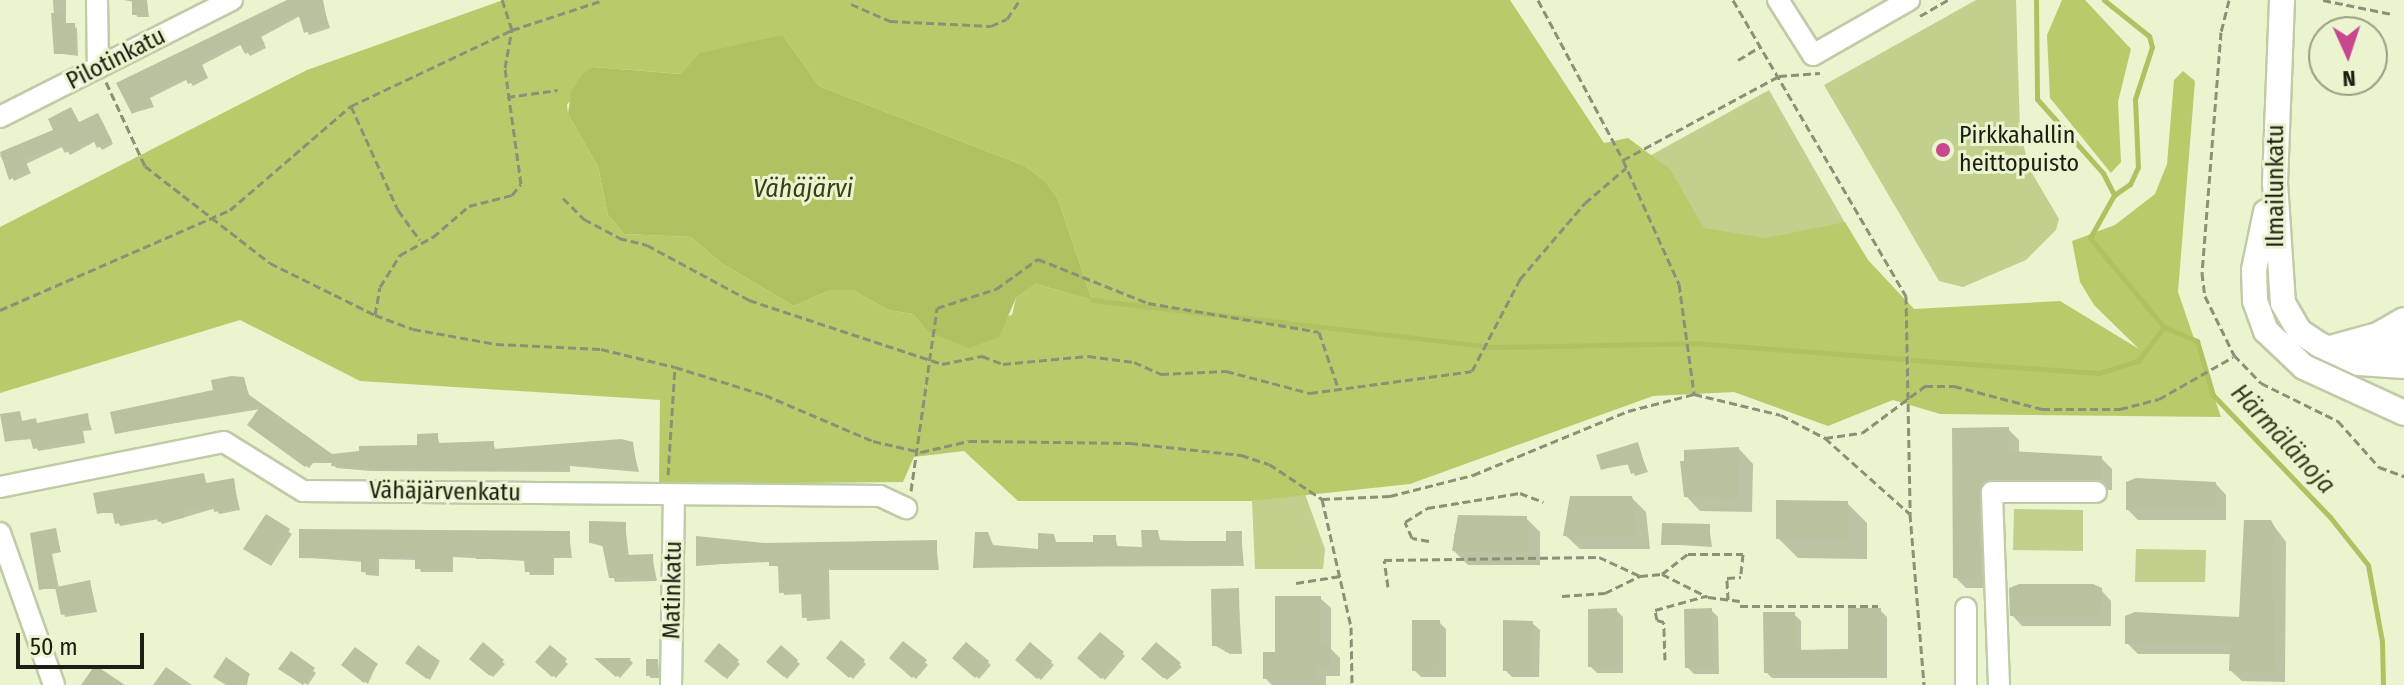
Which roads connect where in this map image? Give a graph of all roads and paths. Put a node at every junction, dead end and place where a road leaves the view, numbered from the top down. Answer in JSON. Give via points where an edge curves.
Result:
{"nodes":[{"id":1,"x":97,"y":0,"type":"edge"},
{"id":2,"x":232,"y":0,"type":"edge"},
{"id":3,"x":502,"y":0,"type":"edge"},
{"id":4,"x":603,"y":0,"type":"edge"},
{"id":5,"x":1020,"y":0,"type":"edge"},
{"id":6,"x":1538,"y":0,"type":"edge"},
{"id":7,"x":1733,"y":0,"type":"edge"},
{"id":8,"x":1778,"y":0,"type":"edge"},
{"id":9,"x":1909,"y":0,"type":"edge"},
{"id":10,"x":2282,"y":0,"type":"edge"},
{"id":11,"x":2323,"y":0,"type":"edge"},
{"id":12,"x":851,"y":4,"type":"dead end"},
{"id":13,"x":2392,"y":14,"type":"dead end"},
{"id":14,"x":512,"y":30,"type":"junction"},
{"id":15,"x":1761,"y":46,"type":"junction"},
{"id":16,"x":1738,"y":60,"type":"dead end"},
{"id":17,"x":98,"y":68,"type":"junction"},
{"id":18,"x":1779,"y":76,"type":"junction"},
{"id":19,"x":558,"y":90,"type":"dead end"},
{"id":20,"x":507,"y":97,"type":"junction"},
{"id":21,"x":351,"y":106,"type":"junction"},
{"id":22,"x":0,"y":117,"type":"edge"},
{"id":23,"x":1623,"y":160,"type":"junction"},
{"id":24,"x":1626,"y":168,"type":"junction"},
{"id":25,"x":2275,"y":183,"type":"junction"},
{"id":26,"x":563,"y":198,"type":"dead end"},
{"id":27,"x":211,"y":219,"type":"junction"},
{"id":28,"x":420,"y":240,"type":"junction"},
{"id":29,"x":0,"y":310,"type":"edge"},
{"id":30,"x":375,"y":315,"type":"junction"},
{"id":31,"x":2404,"y":320,"type":"edge"},
{"id":32,"x":2404,"y":344,"type":"edge"},
{"id":33,"x":2330,"y":348,"type":"junction"},
{"id":34,"x":2235,"y":356,"type":"dead end"},
{"id":35,"x":932,"y":361,"type":"junction"},
{"id":36,"x":2404,"y":366,"type":"edge"},
{"id":37,"x":675,"y":367,"type":"junction"},
{"id":38,"x":1339,"y":390,"type":"junction"},
{"id":39,"x":1694,"y":394,"type":"junction"},
{"id":40,"x":1907,"y":399,"type":"junction"},
{"id":41,"x":2404,"y":413,"type":"edge"},
{"id":42,"x":1825,"y":438,"type":"junction"},
{"id":43,"x":921,"y":452,"type":"junction"},
{"id":44,"x":0,"y":487,"type":"edge"},
{"id":45,"x":2096,"y":492,"type":"dead end"},
{"id":46,"x":670,"y":495,"type":"junction"},
{"id":47,"x":1322,"y":499,"type":"junction"},
{"id":48,"x":1543,"y":502,"type":"dead end"},
{"id":49,"x":906,"y":508,"type":"joint"},
{"id":50,"x":1910,"y":514,"type":"junction"},
{"id":51,"x":0,"y":533,"type":"edge"},
{"id":52,"x":1429,"y":541,"type":"dead end"},
{"id":53,"x":1662,"y":574,"type":"junction"},
{"id":54,"x":1340,"y":576,"type":"junction"},
{"id":55,"x":1640,"y":576,"type":"junction"},
{"id":56,"x":1296,"y":583,"type":"dead end"},
{"id":57,"x":1388,"y":587,"type":"dead end"},
{"id":58,"x":1562,"y":596,"type":"dead end"},
{"id":59,"x":1706,"y":596,"type":"junction"},
{"id":60,"x":1728,"y":600,"type":"junction"},
{"id":61,"x":1878,"y":606,"type":"dead end"},
{"id":62,"x":1966,"y":608,"type":"dead end"},
{"id":63,"x":1665,"y":660,"type":"dead end"},
{"id":64,"x":54,"y":685,"type":"edge"},
{"id":65,"x":671,"y":685,"type":"edge"},
{"id":66,"x":1352,"y":685,"type":"edge"},
{"id":67,"x":1924,"y":685,"type":"edge"},
{"id":68,"x":1966,"y":685,"type":"edge"},
{"id":69,"x":1999,"y":685,"type":"edge"}],
"edges":[{"from":1,"to":17,"type":"street"},
{"from":2,"to":17,"type":"street","name":"Pilotinkatu"},
{"from":3,"to":14,"type":"path"},
{"from":4,"to":14,"type":"path"},
{"from":5,"to":12,"type":"path","via":[[1007,19],[991,26],[890,21]]},
{"from":6,"to":23,"type":"path"},
{"from":7,"to":15,"type":"path"},
{"from":8,"to":9,"type":"street","via":[[1813,55]]},
{"from":10,"to":25,"type":"main road","name":"Ilmailunkatu"},
{"from":11,"to":13,"type":"path"},
{"from":14,"to":20,"type":"path","via":[[505,68]]},
{"from":14,"to":21,"type":"path"},
{"from":15,"to":16,"type":"path"},
{"from":15,"to":18,"type":"path"},
{"from":17,"to":22,"type":"street","name":"Pilotinkatu"},
{"from":17,"to":27,"type":"path","via":[[145,166]]},
{"from":18,"to":23,"type":"path"},
{"from":18,"to":40,"type":"path","via":[[1906,296]]},
{"from":19,"to":20,"type":"path"},
{"from":20,"to":28,"type":"path","via":[[521,184],[512,195],[469,206],[433,237]]},
{"from":21,"to":27,"type":"path","via":[[252,193]]},
{"from":21,"to":28,"type":"path","via":[[398,210]]},
{"from":23,"to":24,"type":"path"},
{"from":24,"to":38,"type":"path","via":[[1585,203],[1520,279],[1472,371]]},
{"from":24,"to":39,"type":"path","via":[[1679,284]]},
{"from":25,"to":33,"type":"main road","name":"Ilmailunkatu","via":[[2283,303],[2299,331]]},
{"from":25,"to":41,"type":"main road","via":[[2254,270],[2255,301],[2266,331],[2304,367]]},
{"from":26,"to":35,"type":"path","via":[[608,232],[647,245],[749,300]]},
{"from":27,"to":29,"type":"path","via":[[149,241]]},
{"from":27,"to":30,"type":"path","via":[[270,263]]},
{"from":28,"to":30,"type":"path","via":[[400,255],[380,287]]},
{"from":30,"to":37,"type":"path","via":[[413,329],[496,344],[601,349]]},
{"from":31,"to":33,"type":"main road","via":[[2378,335]]},
{"from":32,"to":33,"type":"main road","name":"Ilmailunkatu","via":[[2376,351]]},
{"from":33,"to":36,"type":"main road","name":"Ilmailunkatu","via":[[2367,365]]},
{"from":34,"to":40,"type":"path","via":[[2159,399],[2098,411],[2042,409],[1954,386],[1925,386]]},
{"from":35,"to":38,"type":"path","via":[[982,356],[1003,364],[1088,356],[1134,362],[1161,374],[1226,371],[1310,393]]},
{"from":35,"to":38,"type":"path","via":[[937,308],[996,289],[1038,259],[1148,303],[1319,332]]},
{"from":35,"to":43,"type":"path"},
{"from":37,"to":43,"type":"path","via":[[765,395],[842,431]]},
{"from":37,"to":46,"type":"path"},
{"from":39,"to":42,"type":"path","via":[[1781,415]]},
{"from":39,"to":47,"type":"path","via":[[1628,411],[1473,475],[1390,496]]},
{"from":40,"to":42,"type":"path","via":[[1862,433]]},
{"from":40,"to":50,"type":"path"},
{"from":42,"to":50,"type":"path"},
{"from":43,"to":47,"type":"path","via":[[969,441],[1130,443],[1241,455],[1269,464]]},
{"from":43,"to":49,"type":"path"},
{"from":44,"to":46,"type":"street","name":"Vähäjärvenkatu","via":[[224,442],[303,491]]},
{"from":45,"to":69,"type":"street","via":[[1992,492]]},
{"from":46,"to":49,"type":"street","name":"Vähäjärvenkatu","via":[[880,496]]},
{"from":46,"to":65,"type":"street","name":"Matinkatu"},
{"from":47,"to":54,"type":"path"},
{"from":48,"to":52,"type":"path","via":[[1520,493],[1427,508],[1405,522],[1412,538]]},
{"from":50,"to":67,"type":"path"},
{"from":51,"to":64,"type":"street"},
{"from":53,"to":55,"type":"path"},
{"from":53,"to":59,"type":"path"},
{"from":53,"to":60,"type":"path","via":[[1688,554],[1743,554],[1741,576],[1727,578]]},
{"from":54,"to":56,"type":"path"},
{"from":54,"to":66,"type":"path","via":[[1351,627]]},
{"from":55,"to":57,"type":"path","via":[[1599,557],[1384,560]]},
{"from":55,"to":58,"type":"path","via":[[1605,593]]},
{"from":59,"to":60,"type":"path"},
{"from":59,"to":63,"type":"path","via":[[1655,610],[1657,620],[1664,622]]},
{"from":60,"to":61,"type":"path"},
{"from":62,"to":68,"type":"street"}]}
